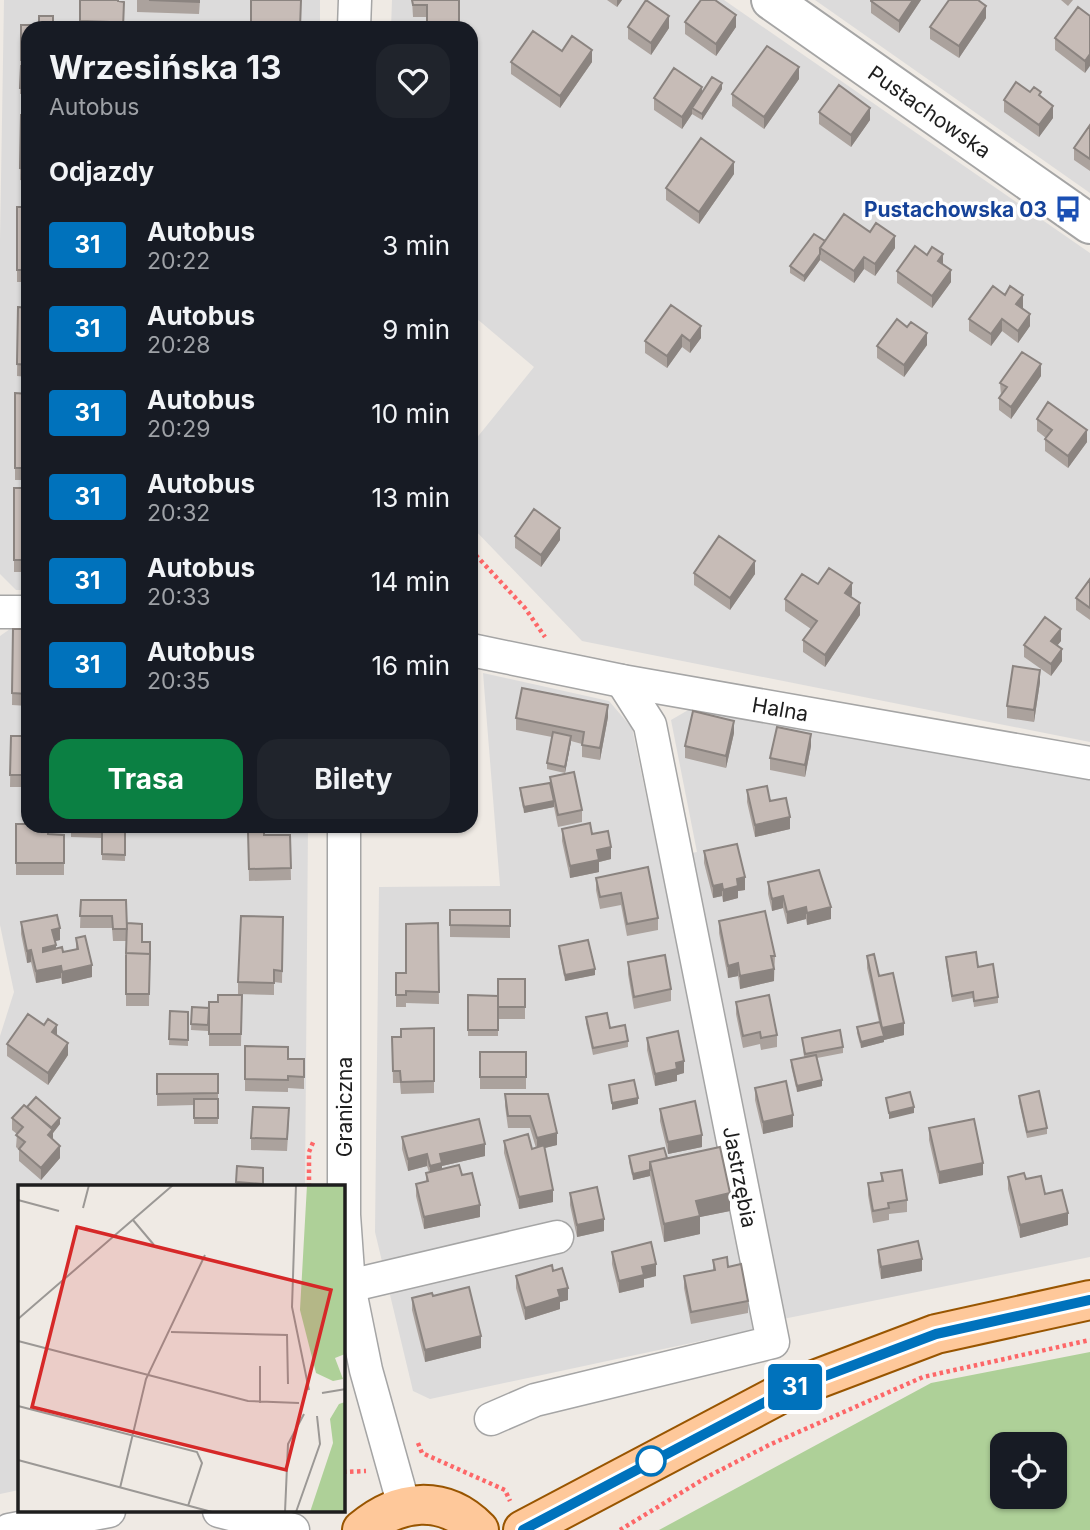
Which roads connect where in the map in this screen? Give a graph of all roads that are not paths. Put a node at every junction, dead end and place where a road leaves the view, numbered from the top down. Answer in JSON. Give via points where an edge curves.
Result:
{"nodes":[{"id":1,"x":355,"y":0,"type":"edge"},
{"id":2,"x":771,"y":0,"type":"edge"},
{"id":3,"x":354,"y":21,"type":"edge"},
{"id":4,"x":1090,"y":224,"type":"edge"},
{"id":5,"x":0,"y":612,"type":"edge"},
{"id":6,"x":21,"y":612,"type":"edge"},
{"id":7,"x":478,"y":651,"type":"edge"},
{"id":8,"x":622,"y":681,"type":"junction"},
{"id":9,"x":680,"y":691,"type":"junction"},
{"id":10,"x":650,"y":725,"type":"junction"},
{"id":11,"x":1090,"y":763,"type":"edge"},
{"id":12,"x":344,"y":833,"type":"edge"},
{"id":13,"x":344,"y":1185,"type":"edge"},
{"id":14,"x":345,"y":1229,"type":"edge"},
{"id":15,"x":556,"y":1237,"type":"dead end"},
{"id":16,"x":349,"y":1286,"type":"junction"},
{"id":17,"x":1090,"y":1300,"type":"edge"},
{"id":18,"x":491,"y":1419,"type":"dead end"},
{"id":19,"x":404,"y":1506,"type":"junction"},
{"id":20,"x":104,"y":1512,"type":"edge"},
{"id":21,"x":223,"y":1512,"type":"edge"},
{"id":22,"x":9,"y":1530,"type":"edge"},
{"id":23,"x":293,"y":1530,"type":"edge"},
{"id":24,"x":362,"y":1530,"type":"edge"},
{"id":25,"x":479,"y":1530,"type":"edge"},
{"id":26,"x":523,"y":1530,"type":"edge"}],
"edges":[{"from":1,"to":3,"type":"street"},
{"from":2,"to":4,"type":"street","name":"Pustachowska"},
{"from":5,"to":6,"type":"street"},
{"from":7,"to":8,"type":"street","name":"Halna"},
{"from":8,"to":9,"type":"street","name":"Halna"},
{"from":8,"to":10,"type":"street","name":"Jastrzębia"},
{"from":9,"to":10,"type":"street"},
{"from":9,"to":11,"type":"street","name":"Halna"},
{"from":10,"to":18,"type":"street","name":"Jastrzębia","via":[[773,1342],[535,1400]]},
{"from":12,"to":13,"type":"street","name":"Graniczna"},
{"from":14,"to":16,"type":"street","name":"Graniczna"},
{"from":15,"to":16,"type":"street"},
{"from":16,"to":19,"type":"street","name":"Graniczna"},
{"from":17,"to":26,"type":"main road","via":[[936,1334],[788,1390]]},
{"from":19,"to":24,"type":"main road","via":[[379,1516]]},
{"from":19,"to":25,"type":"main road","via":[[430,1505],[456,1512]]},
{"from":20,"to":22,"type":"street"},
{"from":21,"to":23,"type":"street"}]}
